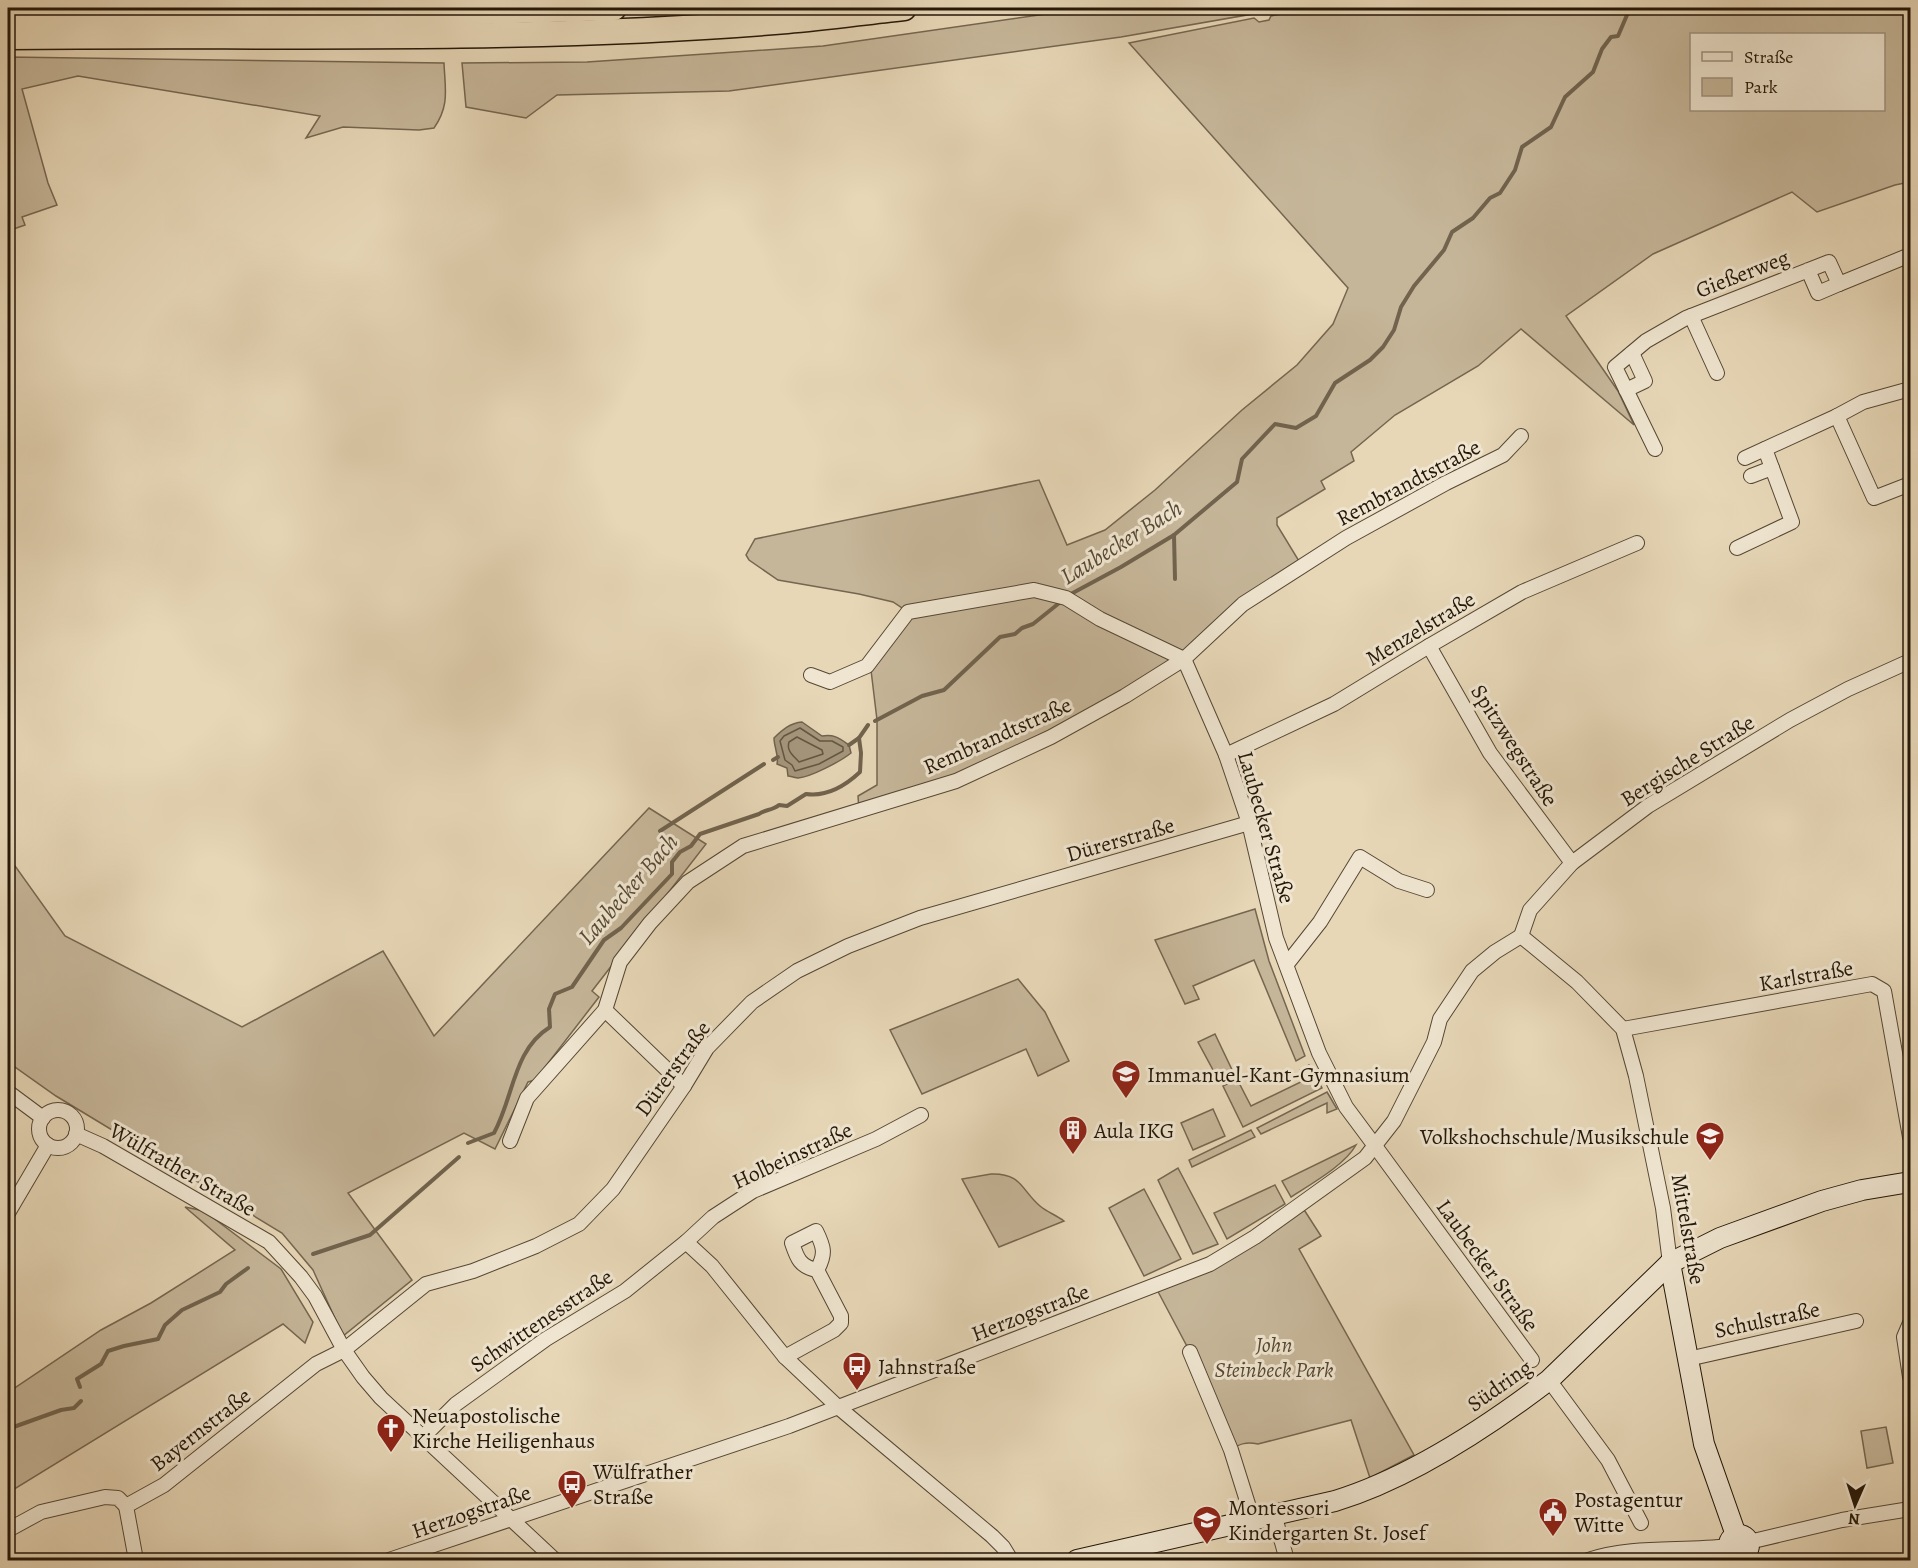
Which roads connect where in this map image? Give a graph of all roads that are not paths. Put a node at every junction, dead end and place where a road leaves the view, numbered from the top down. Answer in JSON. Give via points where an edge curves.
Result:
{"nodes":[{"id":1,"x":614,"y":8,"type":"edge"},
{"id":2,"x":904,"y":8,"type":"edge"},
{"id":3,"x":8,"y":13,"type":"edge"},
{"id":4,"x":8,"y":37,"type":"edge"},
{"id":5,"x":1911,"y":255,"type":"edge"},
{"id":6,"x":1808,"y":270,"type":"junction"},
{"id":7,"x":1839,"y":284,"type":"junction"},
{"id":8,"x":1691,"y":316,"type":"junction"},
{"id":9,"x":1632,"y":353,"type":"junction"},
{"id":10,"x":1717,"y":373,"type":"dead end"},
{"id":11,"x":1911,"y":389,"type":"edge"},
{"id":12,"x":1626,"y":390,"type":"junction"},
{"id":13,"x":1837,"y":416,"type":"junction"},
{"id":14,"x":1521,"y":436,"type":"dead end"},
{"id":15,"x":1655,"y":449,"type":"dead end"},
{"id":16,"x":1765,"y":449,"type":"junction"},
{"id":17,"x":1745,"y":458,"type":"dead end"},
{"id":18,"x":1772,"y":468,"type":"junction"},
{"id":19,"x":1751,"y":476,"type":"dead end"},
{"id":20,"x":1911,"y":484,"type":"edge"},
{"id":21,"x":1637,"y":543,"type":"dead end"},
{"id":22,"x":1737,"y":548,"type":"dead end"},
{"id":23,"x":1428,"y":646,"type":"junction"},
{"id":24,"x":1184,"y":659,"type":"junction"},
{"id":25,"x":1911,"y":661,"type":"edge"},
{"id":26,"x":811,"y":675,"type":"dead end"},
{"id":27,"x":1226,"y":754,"type":"junction"},
{"id":28,"x":1249,"y":823,"type":"junction"},
{"id":29,"x":1572,"y":863,"type":"junction"},
{"id":30,"x":1427,"y":890,"type":"dead end"},
{"id":31,"x":1521,"y":936,"type":"junction"},
{"id":32,"x":1287,"y":964,"type":"junction"},
{"id":33,"x":605,"y":1010,"type":"junction"},
{"id":34,"x":1623,"y":1029,"type":"junction"},
{"id":35,"x":684,"y":1086,"type":"junction"},
{"id":36,"x":8,"y":1092,"type":"edge"},
{"id":37,"x":921,"y":1115,"type":"dead end"},
{"id":38,"x":43,"y":1118,"type":"junction"},
{"id":39,"x":76,"y":1134,"type":"junction"},
{"id":40,"x":1911,"y":1137,"type":"edge"},
{"id":41,"x":510,"y":1141,"type":"dead end"},
{"id":42,"x":48,"y":1145,"type":"junction"},
{"id":43,"x":1375,"y":1146,"type":"junction"},
{"id":44,"x":1911,"y":1182,"type":"edge"},
{"id":45,"x":8,"y":1213,"type":"edge"},
{"id":46,"x":686,"y":1242,"type":"junction"},
{"id":47,"x":1670,"y":1263,"type":"junction"},
{"id":48,"x":817,"y":1270,"type":"dead end"},
{"id":49,"x":1856,"y":1321,"type":"dead end"},
{"id":50,"x":1911,"y":1323,"type":"edge"},
{"id":51,"x":344,"y":1350,"type":"junction"},
{"id":52,"x":1190,"y":1352,"type":"dead end"},
{"id":53,"x":784,"y":1357,"type":"junction"},
{"id":54,"x":1688,"y":1359,"type":"junction"},
{"id":55,"x":1532,"y":1360,"type":"dead end"},
{"id":56,"x":1911,"y":1377,"type":"edge"},
{"id":57,"x":1549,"y":1380,"type":"junction"},
{"id":58,"x":838,"y":1407,"type":"junction"},
{"id":59,"x":423,"y":1437,"type":"junction"},
{"id":60,"x":126,"y":1506,"type":"junction"},
{"id":61,"x":1911,"y":1509,"type":"edge"},
{"id":62,"x":1274,"y":1514,"type":"junction"},
{"id":63,"x":511,"y":1519,"type":"junction"},
{"id":64,"x":1253,"y":1520,"type":"junction"},
{"id":65,"x":1641,"y":1523,"type":"dead end"},
{"id":66,"x":8,"y":1530,"type":"edge"},
{"id":67,"x":1740,"y":1548,"type":"edge"},
{"id":68,"x":136,"y":1560,"type":"edge"},
{"id":69,"x":389,"y":1560,"type":"edge"},
{"id":70,"x":555,"y":1560,"type":"edge"},
{"id":71,"x":1011,"y":1560,"type":"edge"},
{"id":72,"x":1077,"y":1560,"type":"edge"},
{"id":73,"x":1287,"y":1560,"type":"edge"},
{"id":74,"x":1588,"y":1560,"type":"edge"}],
"edges":[{"from":1,"to":3,"type":"highway","via":[[350,16]]},
{"from":2,"to":4,"type":"highway","via":[[788,21],[594,33]]},
{"from":5,"to":7,"type":"street","name":"Gießerweg"},
{"from":6,"to":7,"type":"street","name":"Gießerweg","via":[[1829,262]]},
{"from":6,"to":7,"type":"street","name":"Gießerweg","via":[[1818,293]]},
{"from":6,"to":8,"type":"street","name":"Gießerweg"},
{"from":8,"to":9,"type":"street","name":"Gießerweg"},
{"from":8,"to":10,"type":"street","name":"Gießerweg"},
{"from":9,"to":12,"type":"street","name":"Gießerweg","via":[[1615,367]]},
{"from":9,"to":12,"type":"street","via":[[1645,381]]},
{"from":11,"to":13,"type":"street","via":[[1863,402]]},
{"from":12,"to":15,"type":"street","name":"Gießerweg"},
{"from":13,"to":16,"type":"street"},
{"from":13,"to":20,"type":"street","via":[[1874,498]]},
{"from":14,"to":24,"type":"street","name":"Rembrandtstraße","via":[[1503,455],[1346,538],[1243,604]]},
{"from":16,"to":17,"type":"street"},
{"from":16,"to":18,"type":"street"},
{"from":18,"to":19,"type":"street"},
{"from":18,"to":22,"type":"street","via":[[1792,522]]},
{"from":21,"to":23,"type":"street","name":"Menzelstraße","via":[[1522,592]]},
{"from":23,"to":27,"type":"street","name":"Menzelstraße","via":[[1334,705]]},
{"from":23,"to":29,"type":"street","name":"Spitzwegstraße","via":[[1490,753]]},
{"from":24,"to":26,"type":"street","via":[[1100,619],[1066,598],[1034,590],[908,612],[867,666],[830,682]]},
{"from":24,"to":27,"type":"street","name":"Laubecker Straße"},
{"from":24,"to":33,"type":"street","name":"Rembrandtstraße","via":[[1051,737],[956,781],[743,846],[688,882],[650,923],[620,962]]},
{"from":25,"to":29,"type":"street","name":"Bergische Straße","via":[[1790,720],[1648,806]]},
{"from":27,"to":28,"type":"street","name":"Laubecker Straße"},
{"from":28,"to":32,"type":"street","name":"Laubecker Straße","via":[[1276,938]]},
{"from":28,"to":35,"type":"street","name":"Dürerstraße","via":[[920,918],[848,946],[797,971],[752,1002],[707,1048]]},
{"from":29,"to":31,"type":"street","name":"Bergische Straße","via":[[1530,910]]},
{"from":30,"to":32,"type":"street","via":[[1400,881],[1360,857],[1320,922]]},
{"from":31,"to":34,"type":"street","name":"Mittelstraße","via":[[1577,982]]},
{"from":31,"to":43,"type":"street","name":"Herzogstraße","via":[[1472,971],[1440,1019],[1434,1042],[1394,1120]]},
{"from":32,"to":43,"type":"street","name":"Laubecker Straße","via":[[1335,1086]]},
{"from":33,"to":35,"type":"street"},
{"from":33,"to":41,"type":"street","via":[[527,1098]]},
{"from":34,"to":40,"type":"street","name":"Karlstraße","via":[[1872,984],[1884,991]]},
{"from":34,"to":47,"type":"street","name":"Mittelstraße","via":[[1664,1208]]},
{"from":35,"to":51,"type":"street","name":"Dürerstraße","via":[[613,1189],[579,1224],[473,1271],[426,1284]]},
{"from":36,"to":38,"type":"street"},
{"from":37,"to":46,"type":"street","name":"Holbeinstraße","via":[[876,1139],[753,1191],[713,1217]]},
{"from":38,"to":39,"type":"street","via":[[49,1112],[66,1112],[73,1118]]},
{"from":38,"to":42,"type":"street","via":[[39,1133]]},
{"from":39,"to":42,"type":"street","via":[[65,1147]]},
{"from":39,"to":51,"type":"street","name":"Wülfrather Straße","via":[[269,1242],[315,1296]]},
{"from":42,"to":45,"type":"street"},
{"from":43,"to":55,"type":"street","name":"Laubecker Straße"},
{"from":43,"to":58,"type":"street","name":"Herzogstraße","via":[[1358,1164],[1301,1205],[1210,1264]]},
{"from":44,"to":47,"type":"street","name":"Südring","via":[[1822,1201],[1720,1238]]},
{"from":46,"to":53,"type":"street","via":[[712,1266]]},
{"from":46,"to":59,"type":"street","name":"Schwittenesstraße","via":[[625,1291],[546,1339],[456,1404]]},
{"from":47,"to":54,"type":"street","name":"Mittelstraße"},
{"from":47,"to":57,"type":"street","name":"Südring"},
{"from":48,"to":53,"type":"street","via":[[841,1323]]},
{"from":49,"to":54,"type":"street","name":"Schulstraße"},
{"from":50,"to":56,"type":"street","via":[[1904,1337]]},
{"from":51,"to":59,"type":"street","name":"Wülfrather Straße","via":[[375,1391]]},
{"from":51,"to":60,"type":"street","name":"Bayernstraße","via":[[316,1364],[164,1485]]},
{"from":52,"to":64,"type":"street","via":[[1231,1449]]},
{"from":53,"to":58,"type":"street"},
{"from":54,"to":67,"type":"street","name":"Mittelstraße","via":[[1707,1457]]},
{"from":57,"to":62,"type":"street","name":"Südring","via":[[1467,1436],[1402,1473],[1359,1493]]},
{"from":57,"to":65,"type":"street","via":[[1608,1460]]},
{"from":58,"to":63,"type":"street","name":"Herzogstraße","via":[[681,1464]]},
{"from":58,"to":71,"type":"street","via":[[992,1536]]},
{"from":59,"to":63,"type":"street","name":"Wülfrather Straße"},
{"from":60,"to":66,"type":"street","via":[[118,1498],[105,1497],[42,1512]]},
{"from":60,"to":68,"type":"street"},
{"from":61,"to":67,"type":"street","via":[[1842,1520]]},
{"from":62,"to":64,"type":"street","name":"Südring"},
{"from":62,"to":73,"type":"street"},
{"from":63,"to":69,"type":"street","name":"Herzogstraße"},
{"from":63,"to":70,"type":"street","name":"Wülfrather Straße"},
{"from":64,"to":72,"type":"street","name":"Südring"},
{"from":67,"to":74,"type":"street","via":[[1631,1550]]}]}
